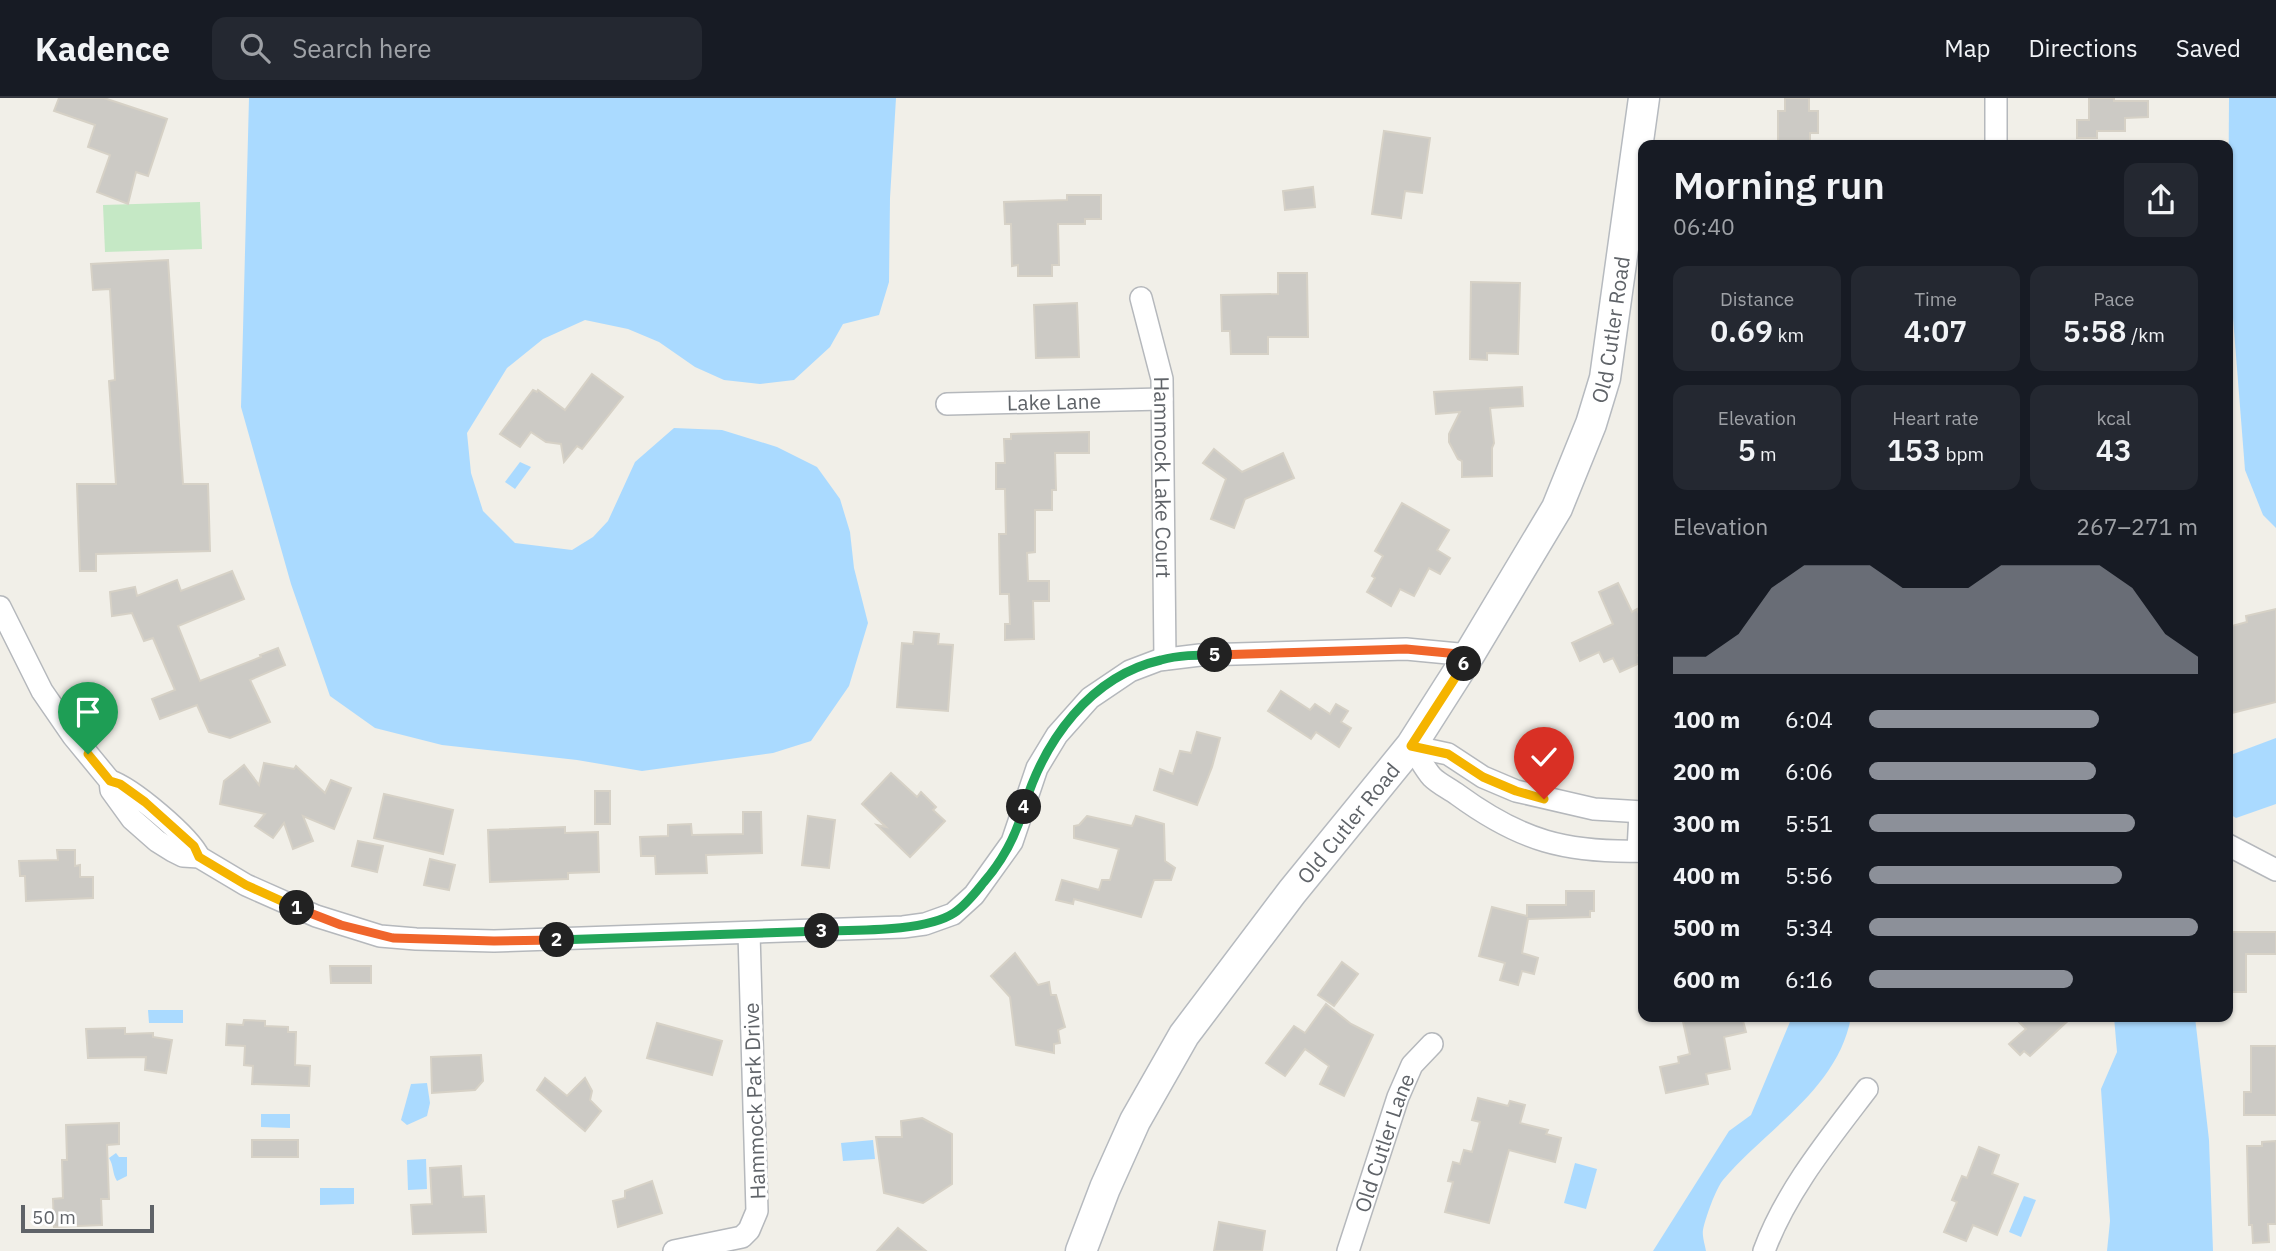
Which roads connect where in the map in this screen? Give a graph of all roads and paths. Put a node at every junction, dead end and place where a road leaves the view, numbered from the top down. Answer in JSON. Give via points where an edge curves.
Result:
{"nodes":[{"id":1,"x":1644,"y":98,"type":"edge"},
{"id":2,"x":1996,"y":98,"type":"edge"},
{"id":3,"x":1638,"y":140,"type":"edge"},
{"id":4,"x":1996,"y":140,"type":"edge"},
{"id":5,"x":1638,"y":141,"type":"edge"},
{"id":6,"x":1141,"y":298,"type":"dead end"},
{"id":7,"x":1162,"y":399,"type":"junction"},
{"id":8,"x":947,"y":404,"type":"dead end"},
{"id":9,"x":0,"y":607,"type":"edge"},
{"id":10,"x":1469,"y":655,"type":"junction"},
{"id":11,"x":1165,"y":659,"type":"junction"},
{"id":12,"x":1411,"y":746,"type":"junction"},
{"id":13,"x":1638,"y":812,"type":"edge"},
{"id":14,"x":2233,"y":848,"type":"edge"},
{"id":15,"x":1638,"y":851,"type":"edge"},
{"id":16,"x":2276,"y":870,"type":"edge"},
{"id":17,"x":748,"y":933,"type":"junction"},
{"id":18,"x":1432,"y":1044,"type":"dead end"},
{"id":19,"x":1867,"y":1089,"type":"dead end"},
{"id":20,"x":674,"y":1251,"type":"edge"},
{"id":21,"x":1081,"y":1251,"type":"edge"},
{"id":22,"x":1348,"y":1251,"type":"edge"},
{"id":23,"x":1764,"y":1251,"type":"edge"}],
"edges":[{"from":1,"to":3,"type":"main road","name":"Old Cutler Road"},
{"from":2,"to":4,"type":"street"},
{"from":5,"to":10,"type":"main road","name":"Old Cutler Road","via":[[1605,378],[1591,424],[1557,508]]},
{"from":6,"to":7,"type":"street","name":"Hammock Lake Court","via":[[1162,379]]},
{"from":7,"to":8,"type":"street","name":"Lake Lane"},
{"from":7,"to":11,"type":"street","name":"Hammock Lake Court"},
{"from":9,"to":17,"type":"street","via":[[51,706],[110,781],[145,802],[194,846],[199,857],[271,897],[341,925],[393,938],[494,941]]},
{"from":10,"to":11,"type":"street","via":[[1406,649]]},
{"from":10,"to":12,"type":"main road","name":"Old Cutler Road"},
{"from":11,"to":17,"type":"street","via":[[1116,679],[1072,716],[1037,768],[1017,832],[1004,856],[953,915],[903,927]]},
{"from":12,"to":13,"type":"street","via":[[1448,754],[1516,791],[1581,807]]},
{"from":12,"to":15,"type":"street","via":[[1432,777],[1518,832],[1566,847]]},
{"from":12,"to":21,"type":"main road","name":"Old Cutler Road","via":[[1184,1035],[1135,1121]]},
{"from":14,"to":16,"type":"street"},
{"from":17,"to":20,"type":"street","name":"Hammock Park Drive","via":[[757,1211],[742,1237]]},
{"from":18,"to":22,"type":"street","name":"Old Cutler Lane","via":[[1412,1065],[1398,1097]]},
{"from":19,"to":23,"type":"street","via":[[1807,1170]]}]}
